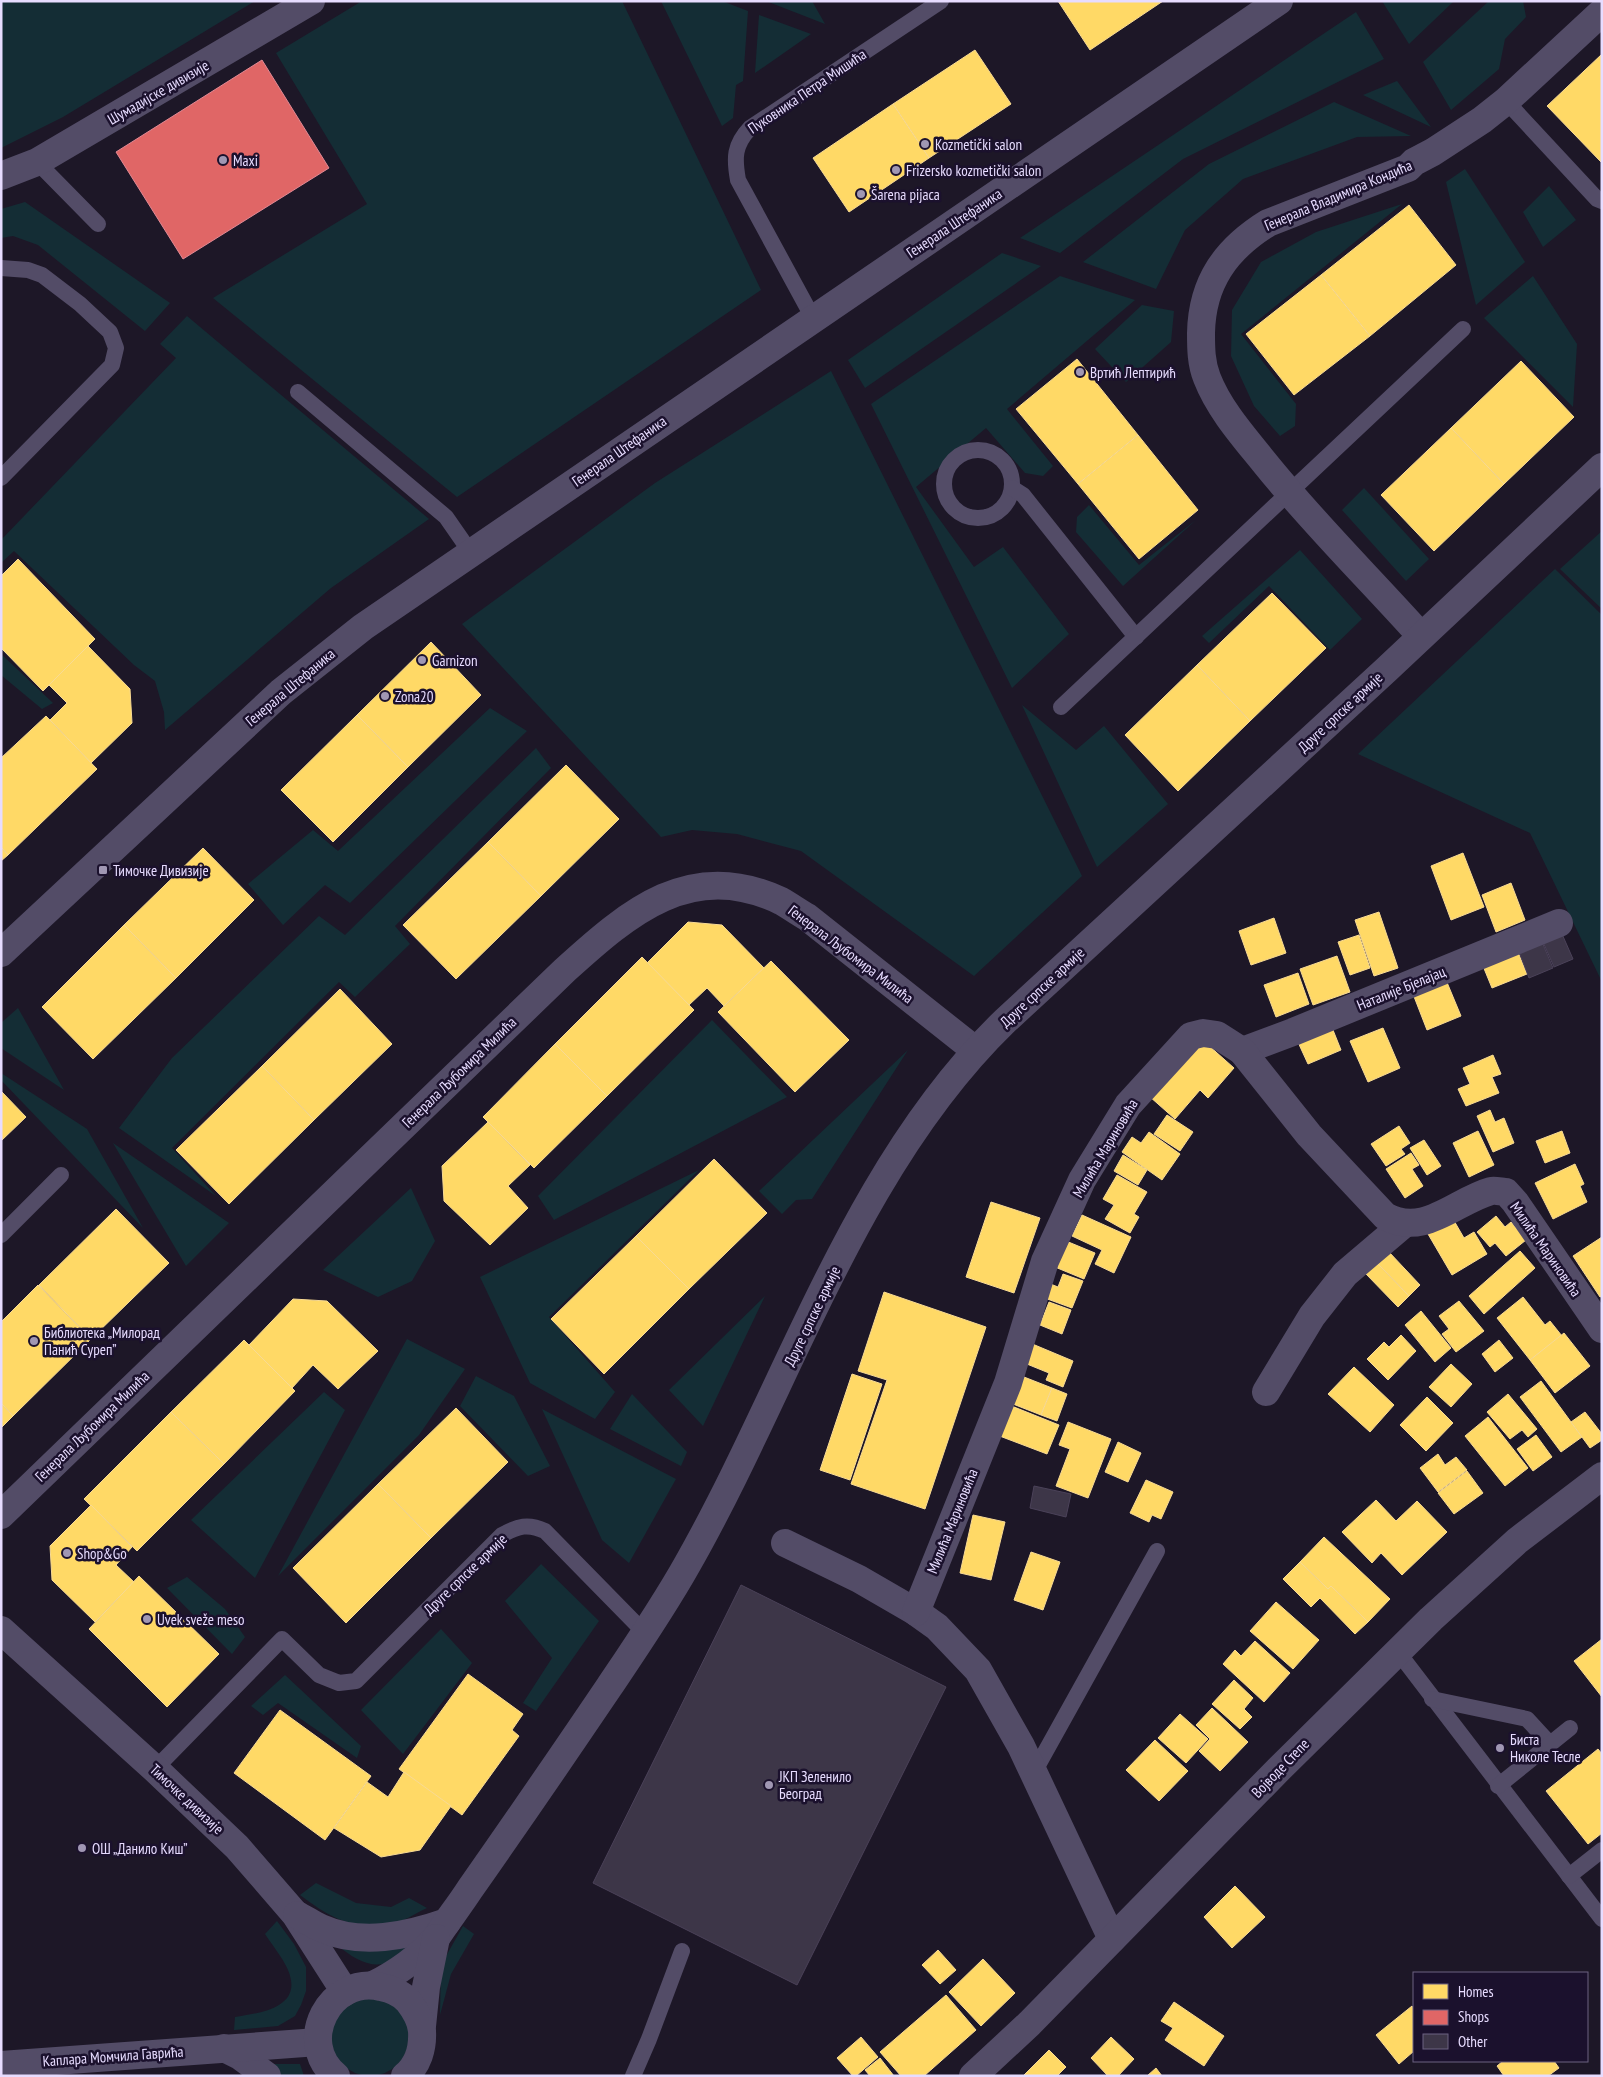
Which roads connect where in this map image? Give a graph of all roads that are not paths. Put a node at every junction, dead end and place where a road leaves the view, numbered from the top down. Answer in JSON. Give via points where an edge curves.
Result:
{"nodes":[{"id":1,"x":311,"y":1,"type":"edge"},
{"id":2,"x":941,"y":1,"type":"edge"},
{"id":3,"x":1279,"y":1,"type":"edge"},
{"id":4,"x":1602,"y":12,"type":"edge"},
{"id":5,"x":1506,"y":101,"type":"junction"},
{"id":6,"x":37,"y":162,"type":"junction"},
{"id":7,"x":1,"y":176,"type":"edge"},
{"id":8,"x":1602,"y":201,"type":"edge"},
{"id":9,"x":98,"y":224,"type":"dead end"},
{"id":10,"x":1,"y":268,"type":"edge"},
{"id":11,"x":814,"y":318,"type":"junction"},
{"id":12,"x":1463,"y":329,"type":"dead end"},
{"id":13,"x":298,"y":392,"type":"dead end"},
{"id":14,"x":1602,"y":467,"type":"edge"},
{"id":15,"x":1,"y":478,"type":"edge"},
{"id":16,"x":1012,"y":488,"type":"junction"},
{"id":17,"x":1289,"y":493,"type":"junction"},
{"id":18,"x":471,"y":554,"type":"junction"},
{"id":19,"x":1421,"y":636,"type":"junction"},
{"id":20,"x":1136,"y":637,"type":"junction"},
{"id":21,"x":1061,"y":708,"type":"dead end"},
{"id":22,"x":1559,"y":923,"type":"dead end"},
{"id":23,"x":1,"y":953,"type":"edge"},
{"id":24,"x":975,"y":1050,"type":"junction"},
{"id":25,"x":1242,"y":1051,"type":"junction"},
{"id":26,"x":61,"y":1175,"type":"dead end"},
{"id":27,"x":1405,"y":1223,"type":"junction"},
{"id":28,"x":1,"y":1234,"type":"edge"},
{"id":29,"x":1602,"y":1329,"type":"edge"},
{"id":30,"x":1266,"y":1392,"type":"dead end"},
{"id":31,"x":1602,"y":1476,"type":"edge"},
{"id":32,"x":1,"y":1515,"type":"edge"},
{"id":33,"x":785,"y":1544,"type":"dead end"},
{"id":34,"x":1157,"y":1551,"type":"dead end"},
{"id":35,"x":916,"y":1612,"type":"junction"},
{"id":36,"x":1,"y":1630,"type":"edge"},
{"id":37,"x":645,"y":1633,"type":"junction"},
{"id":38,"x":1398,"y":1652,"type":"junction"},
{"id":39,"x":1432,"y":1699,"type":"junction"},
{"id":40,"x":1570,"y":1728,"type":"dead end"},
{"id":41,"x":1550,"y":1744,"type":"junction"},
{"id":42,"x":155,"y":1769,"type":"junction"},
{"id":43,"x":1034,"y":1774,"type":"junction"},
{"id":44,"x":1498,"y":1786,"type":"junction"},
{"id":45,"x":1602,"y":1850,"type":"edge"},
{"id":46,"x":1569,"y":1876,"type":"junction"},
{"id":47,"x":295,"y":1914,"type":"junction"},
{"id":48,"x":1602,"y":1919,"type":"edge"},
{"id":49,"x":441,"y":1930,"type":"junction"},
{"id":50,"x":1112,"y":1939,"type":"junction"},
{"id":51,"x":682,"y":1950,"type":"dead end"},
{"id":52,"x":373,"y":1985,"type":"junction"},
{"id":53,"x":345,"y":1992,"type":"junction"},
{"id":54,"x":422,"y":2026,"type":"junction"},
{"id":55,"x":318,"y":2042,"type":"junction"},
{"id":56,"x":224,"y":2048,"type":"junction"},
{"id":57,"x":1,"y":2065,"type":"edge"},
{"id":58,"x":332,"y":2074,"type":"edge"},
{"id":59,"x":408,"y":2075,"type":"edge"},
{"id":60,"x":267,"y":2076,"type":"edge"},
{"id":61,"x":634,"y":2076,"type":"edge"},
{"id":62,"x":973,"y":2076,"type":"edge"}],
"edges":[{"from":1,"to":6,"type":"street","name":"Шумадијске дивизије"},
{"from":2,"to":11,"type":"lane","name":"Пуковника Петра Мишића","via":[[741,137],[735,162],[738,180]]},
{"from":3,"to":11,"type":"street","name":"Генерала Штефаника"},
{"from":4,"to":5,"type":"street","name":"Генерала Владимира Кондића"},
{"from":5,"to":8,"type":"lane","via":[[1596,199]]},
{"from":5,"to":17,"type":"street","name":"Генерала Владимира Кондића","via":[[1408,168],[1268,223],[1238,245],[1216,272],[1206,295],[1202,316],[1201,352],[1206,376],[1233,423]]},
{"from":6,"to":7,"type":"street","name":"Шумадијске дивизије"},
{"from":6,"to":9,"type":"lane"},
{"from":10,"to":15,"type":"lane","via":[[28,270],[42,275],[110,332],[116,348],[112,365]]},
{"from":11,"to":18,"type":"street","name":"Генерала Штефаника"},
{"from":12,"to":17,"type":"lane"},
{"from":13,"to":18,"type":"lane","via":[[446,517]]},
{"from":14,"to":19,"type":"street","name":"Друге српске армије"},
{"from":16,"to":16,"type":"lane","via":[[1008,467],[992,453],[982,450],[961,454],[947,471],[944,483],[951,505],[971,517],[982,518],[1003,507]]},
{"from":16,"to":20,"type":"lane","via":[[1023,495]]},
{"from":17,"to":19,"type":"street","name":"Генерала Владимира Кондића"},
{"from":17,"to":20,"type":"lane"},
{"from":18,"to":23,"type":"street","name":"Генерала Штефаника","via":[[363,628],[281,692]]},
{"from":19,"to":24,"type":"street","name":"Друге српске армије"},
{"from":20,"to":21,"type":"lane"},
{"from":22,"to":25,"type":"street","name":"Наталије Бјелајац"},
{"from":24,"to":32,"type":"street","name":"Генерала Љубомира Милића","via":[[807,917],[780,901],[736,887],[713,885],[668,894],[618,925],[565,970]]},
{"from":24,"to":37,"type":"street","name":"Друге српске армије","via":[[942,1090],[889,1168],[821,1295],[712,1520]]},
{"from":25,"to":27,"type":"street","name":"Милића Мариновића","via":[[1309,1135],[1385,1216]]},
{"from":25,"to":35,"type":"street","name":"Милића Мариновића","via":[[1216,1035],[1203,1033],[1191,1036],[1128,1104],[1082,1180],[1046,1261],[1008,1383]]},
{"from":26,"to":28,"type":"lane"},
{"from":27,"to":29,"type":"street","name":"Милића Мариновића","via":[[1431,1219],[1492,1191],[1506,1192]]},
{"from":27,"to":30,"type":"street","via":[[1346,1274],[1312,1316]]},
{"from":31,"to":38,"type":"street","name":"Војводе Степе","via":[[1517,1542]]},
{"from":33,"to":35,"type":"street"},
{"from":34,"to":43,"type":"lane"},
{"from":35,"to":43,"type":"street","via":[[937,1627],[978,1670]]},
{"from":36,"to":42,"type":"street","name":"Тимочке дивизије"},
{"from":37,"to":42,"type":"lane","name":"Друге српске армије","via":[[545,1531],[536,1526],[516,1527],[502,1535],[356,1681],[339,1682],[319,1675],[282,1639]]},
{"from":37,"to":49,"type":"street","name":"Друге српске армије"},
{"from":38,"to":39,"type":"lane"},
{"from":38,"to":50,"type":"street","name":"Војводе Степе"},
{"from":39,"to":41,"type":"lane","via":[[1527,1719]]},
{"from":39,"to":44,"type":"lane"},
{"from":40,"to":41,"type":"lane"},
{"from":41,"to":44,"type":"lane"},
{"from":42,"to":47,"type":"street","name":"Тимочке дивизије","via":[[237,1847]]},
{"from":43,"to":50,"type":"street"},
{"from":44,"to":46,"type":"lane"},
{"from":45,"to":46,"type":"lane"},
{"from":46,"to":48,"type":"lane"},
{"from":47,"to":49,"type":"street","via":[[322,1929],[369,1938]]},
{"from":47,"to":53,"type":"street","name":"Тимочке дивизије"},
{"from":49,"to":52,"type":"street","name":"Друге српске армије","via":[[426,1949]]},
{"from":49,"to":54,"type":"street","name":"Друге српске армије","via":[[427,1978]]},
{"from":50,"to":62,"type":"street","name":"Војводе Степе"},
{"from":51,"to":61,"type":"lane"},
{"from":52,"to":53,"type":"street"},
{"from":52,"to":54,"type":"street","via":[[390,1988],[404,1997]]},
{"from":53,"to":55,"type":"street","via":[[325,2012]]},
{"from":54,"to":59,"type":"street","name":"Друге српске армије","via":[[418,2060]]},
{"from":55,"to":56,"type":"street","name":"Каплара Момчила Гаврића"},
{"from":55,"to":58,"type":"street"},
{"from":56,"to":57,"type":"street","name":"Каплара Момчила Гаврића"},
{"from":56,"to":60,"type":"street"}]}
